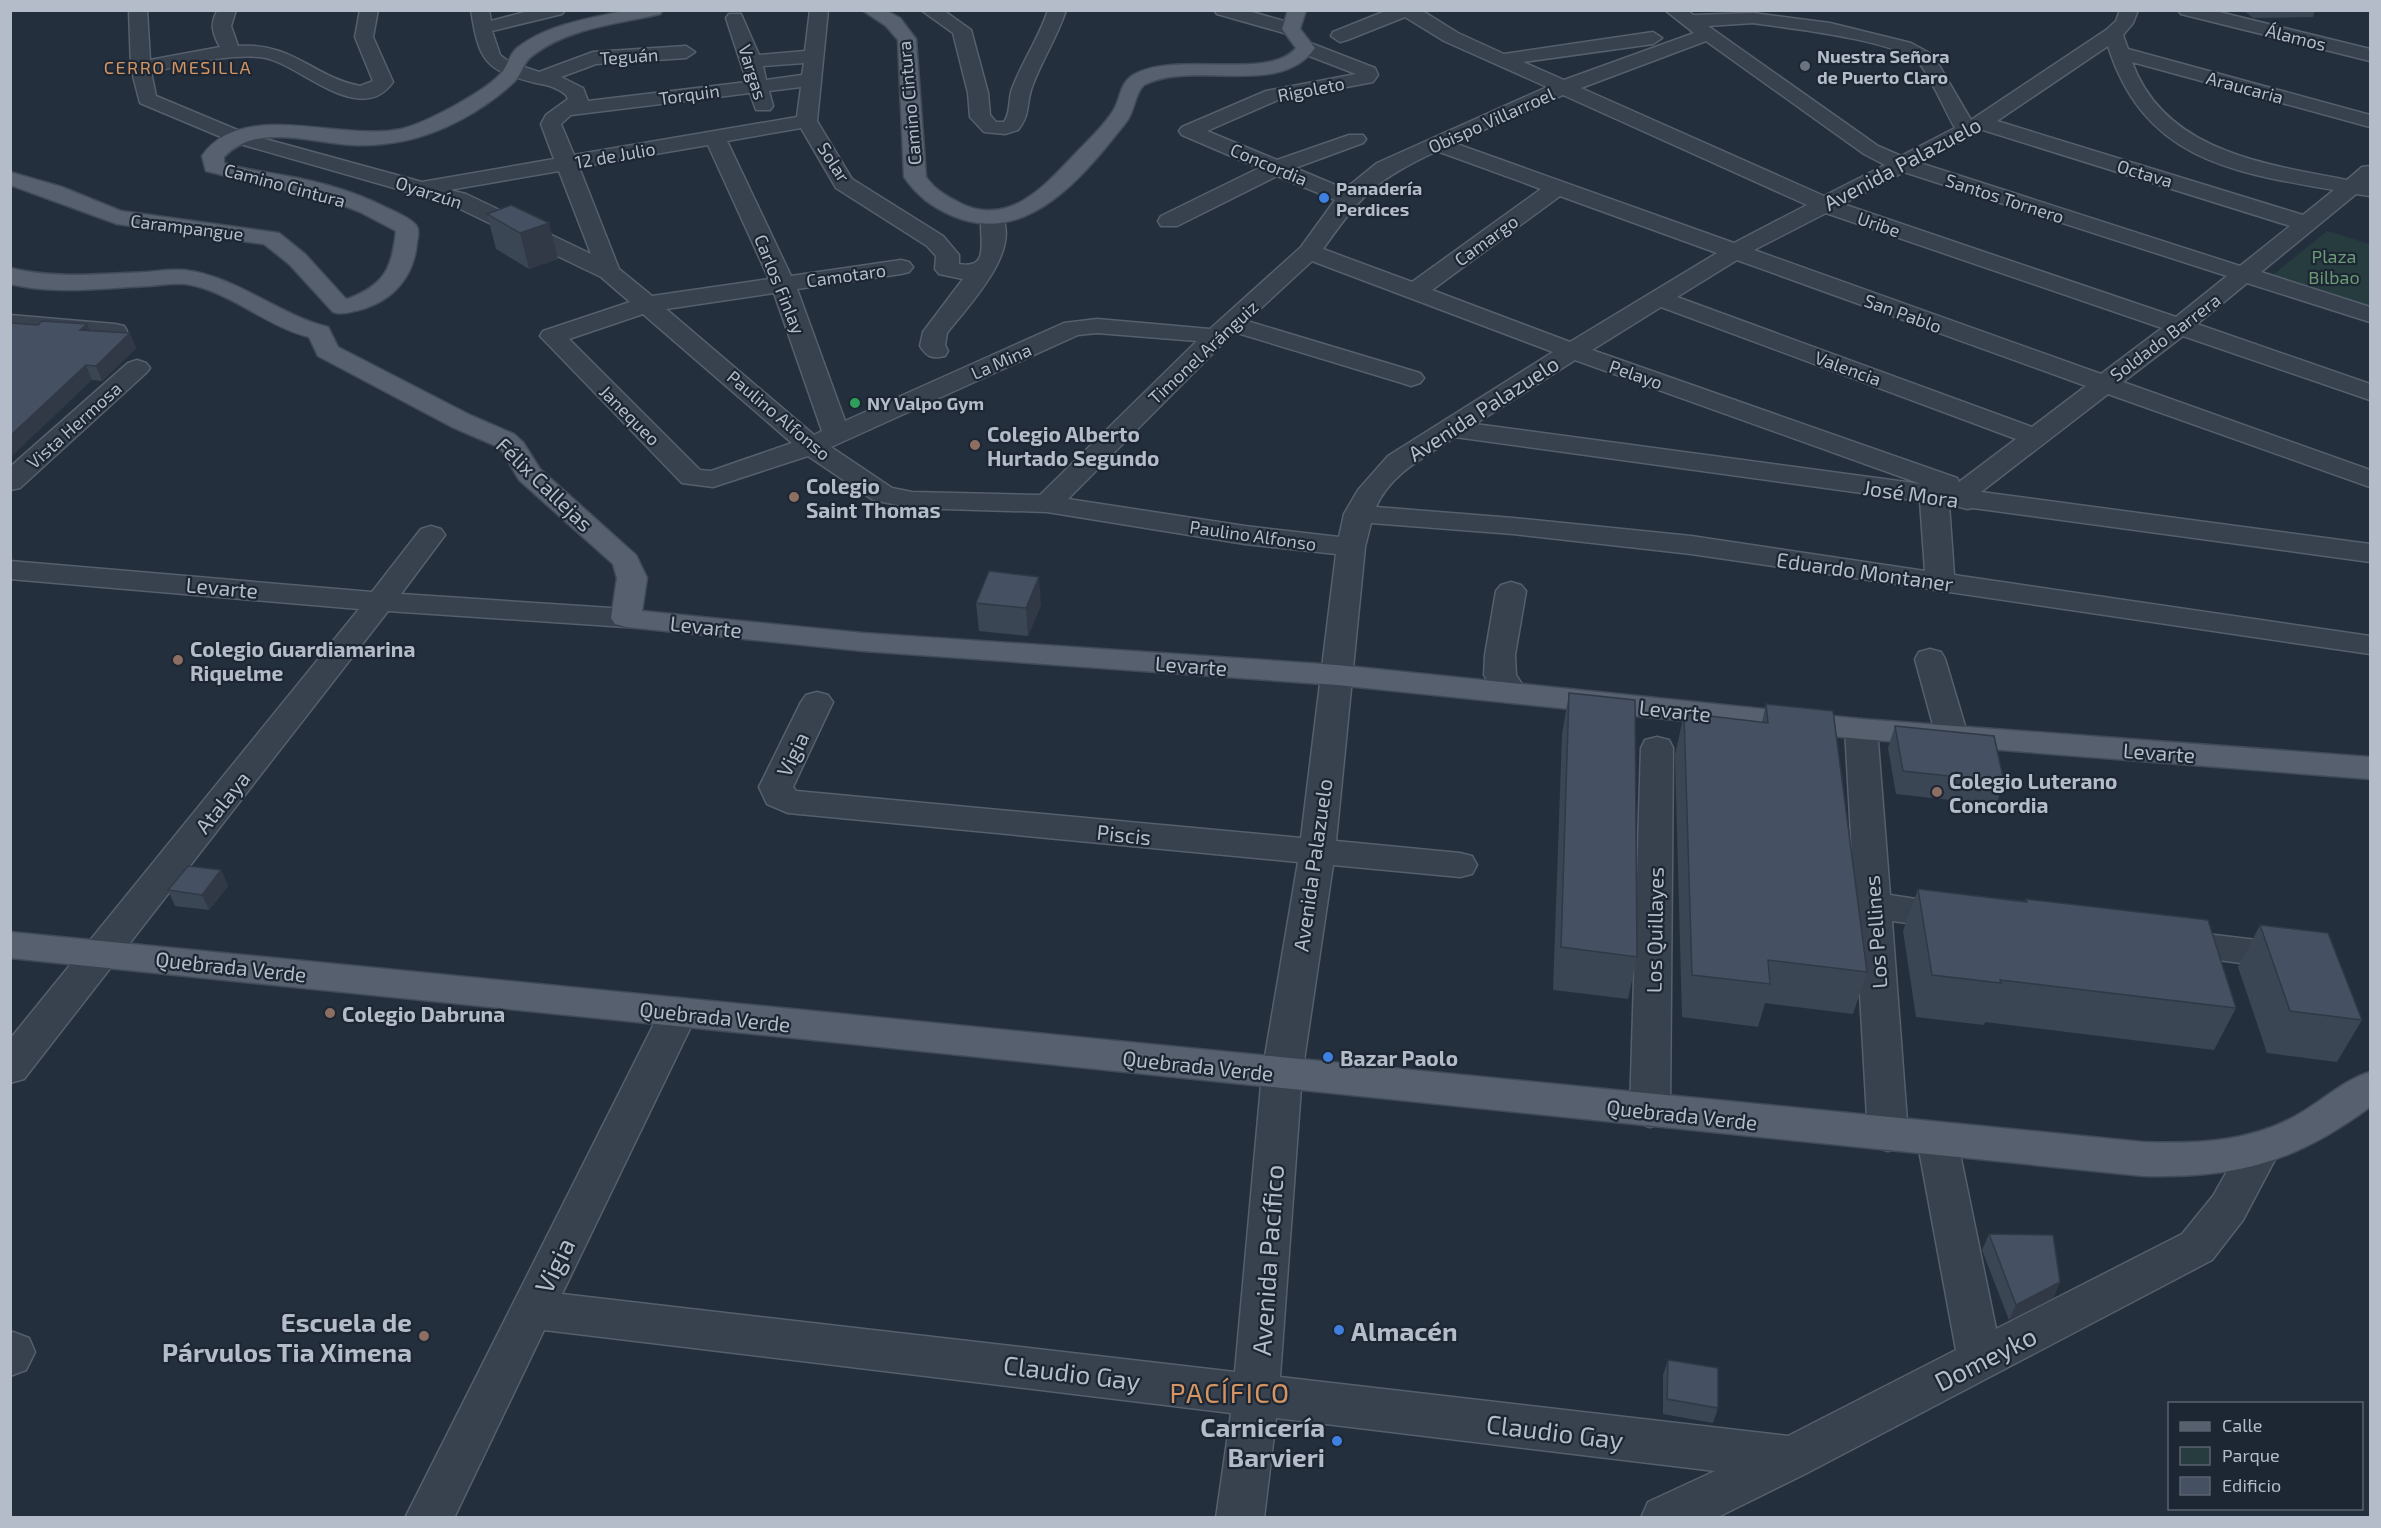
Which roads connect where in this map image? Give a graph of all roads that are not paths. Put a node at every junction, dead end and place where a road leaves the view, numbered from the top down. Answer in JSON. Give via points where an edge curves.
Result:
{"nodes":[{"id":1,"x":138,"y":10,"type":"edge"},
{"id":2,"x":369,"y":10,"type":"edge"},
{"id":3,"x":556,"y":10,"type":"edge"},
{"id":4,"x":654,"y":10,"type":"edge"},
{"id":5,"x":819,"y":10,"type":"edge"},
{"id":6,"x":871,"y":10,"type":"edge"},
{"id":7,"x":930,"y":10,"type":"edge"},
{"id":8,"x":1057,"y":10,"type":"edge"},
{"id":9,"x":1222,"y":10,"type":"edge"},
{"id":10,"x":1406,"y":10,"type":"edge"},
{"id":11,"x":2187,"y":10,"type":"edge"},
{"id":12,"x":224,"y":16,"type":"edge"},
{"id":13,"x":735,"y":18,"type":"dead end"},
{"id":14,"x":482,"y":19,"type":"edge"},
{"id":15,"x":1294,"y":20,"type":"edge"},
{"id":16,"x":1691,"y":24,"type":"edge"},
{"id":17,"x":2126,"y":27,"type":"edge"},
{"id":18,"x":1340,"y":36,"type":"dead end"},
{"id":19,"x":1305,"y":48,"type":"junction"},
{"id":20,"x":232,"y":52,"type":"junction"},
{"id":21,"x":2370,"y":55,"type":"edge"},
{"id":22,"x":815,"y":56,"type":"junction"},
{"id":23,"x":1500,"y":60,"type":"junction"},
{"id":24,"x":746,"y":64,"type":"junction"},
{"id":25,"x":141,"y":68,"type":"junction"},
{"id":26,"x":693,"y":72,"type":"dead end"},
{"id":27,"x":513,"y":73,"type":"junction"},
{"id":28,"x":540,"y":78,"type":"junction"},
{"id":29,"x":812,"y":80,"type":"junction"},
{"id":30,"x":758,"y":85,"type":"junction"},
{"id":31,"x":599,"y":86,"type":"dead end"},
{"id":32,"x":1562,"y":88,"type":"junction"},
{"id":33,"x":575,"y":89,"type":"junction"},
{"id":34,"x":565,"y":110,"type":"junction"},
{"id":35,"x":807,"y":121,"type":"junction"},
{"id":36,"x":2370,"y":121,"type":"edge"},
{"id":37,"x":1973,"y":127,"type":"junction"},
{"id":38,"x":768,"y":128,"type":"junction"},
{"id":39,"x":1189,"y":131,"type":"joint"},
{"id":40,"x":240,"y":138,"type":"junction"},
{"id":41,"x":715,"y":138,"type":"junction"},
{"id":42,"x":1356,"y":138,"type":"dead end"},
{"id":43,"x":1436,"y":144,"type":"junction"},
{"id":44,"x":566,"y":164,"type":"junction"},
{"id":45,"x":1901,"y":164,"type":"junction"},
{"id":46,"x":1278,"y":167,"type":"junction"},
{"id":47,"x":10,"y":178,"type":"edge"},
{"id":48,"x":2365,"y":183,"type":"edge"},
{"id":49,"x":423,"y":188,"type":"junction"},
{"id":50,"x":1557,"y":188,"type":"junction"},
{"id":51,"x":1348,"y":198,"type":"junction"},
{"id":52,"x":1823,"y":204,"type":"junction"},
{"id":53,"x":992,"y":218,"type":"junction"},
{"id":54,"x":1169,"y":221,"type":"dead end"},
{"id":55,"x":2308,"y":224,"type":"junction"},
{"id":56,"x":1309,"y":252,"type":"junction"},
{"id":57,"x":1734,"y":252,"type":"junction"},
{"id":58,"x":901,"y":267,"type":"dead end"},
{"id":59,"x":979,"y":271,"type":"junction"},
{"id":60,"x":609,"y":272,"type":"junction"},
{"id":61,"x":10,"y":275,"type":"edge"},
{"id":62,"x":2246,"y":275,"type":"junction"},
{"id":63,"x":783,"y":284,"type":"junction"},
{"id":64,"x":1415,"y":291,"type":"junction"},
{"id":65,"x":1658,"y":298,"type":"junction"},
{"id":66,"x":649,"y":304,"type":"junction"},
{"id":67,"x":341,"y":307,"type":"junction"},
{"id":68,"x":2370,"y":315,"type":"edge"},
{"id":69,"x":10,"y":322,"type":"edge"},
{"id":70,"x":1232,"y":324,"type":"junction"},
{"id":71,"x":2179,"y":327,"type":"junction"},
{"id":72,"x":115,"y":331,"type":"edge"},
{"id":73,"x":319,"y":332,"type":"junction"},
{"id":74,"x":1201,"y":334,"type":"dead end"},
{"id":75,"x":936,"y":351,"type":"dead end"},
{"id":76,"x":1572,"y":351,"type":"junction"},
{"id":77,"x":137,"y":368,"type":"dead end"},
{"id":78,"x":1412,"y":378,"type":"dead end"},
{"id":79,"x":2103,"y":384,"type":"junction"},
{"id":80,"x":2370,"y":392,"type":"edge"},
{"id":81,"x":1451,"y":429,"type":"junction"},
{"id":82,"x":836,"y":434,"type":"junction"},
{"id":83,"x":2037,"y":438,"type":"junction"},
{"id":84,"x":811,"y":446,"type":"junction"},
{"id":85,"x":2370,"y":479,"type":"edge"},
{"id":86,"x":10,"y":482,"type":"edge"},
{"id":87,"x":1934,"y":496,"type":"junction"},
{"id":88,"x":1966,"y":496,"type":"junction"},
{"id":89,"x":1047,"y":504,"type":"junction"},
{"id":90,"x":1358,"y":514,"type":"junction"},
{"id":91,"x":431,"y":535,"type":"dead end"},
{"id":92,"x":1351,"y":547,"type":"junction"},
{"id":93,"x":2370,"y":554,"type":"edge"},
{"id":94,"x":10,"y":570,"type":"edge"},
{"id":95,"x":1940,"y":582,"type":"junction"},
{"id":96,"x":1511,"y":591,"type":"dead end"},
{"id":97,"x":381,"y":601,"type":"junction"},
{"id":98,"x":626,"y":618,"type":"junction"},
{"id":99,"x":2370,"y":645,"type":"edge"},
{"id":100,"x":1930,"y":659,"type":"dead end"},
{"id":101,"x":1337,"y":675,"type":"junction"},
{"id":102,"x":1511,"y":692,"type":"junction"},
{"id":103,"x":817,"y":702,"type":"dead end"},
{"id":104,"x":1861,"y":729,"type":"junction"},
{"id":105,"x":1952,"y":736,"type":"junction"},
{"id":106,"x":1657,"y":748,"type":"dead end"},
{"id":107,"x":2370,"y":768,"type":"edge"},
{"id":108,"x":788,"y":802,"type":"joint"},
{"id":109,"x":1317,"y":853,"type":"junction"},
{"id":110,"x":1461,"y":865,"type":"dead end"},
{"id":111,"x":1873,"y":906,"type":"junction"},
{"id":112,"x":1992,"y":920,"type":"edge"},
{"id":113,"x":2146,"y":939,"type":"edge"},
{"id":114,"x":10,"y":945,"type":"edge"},
{"id":115,"x":99,"y":953,"type":"junction"},
{"id":116,"x":2325,"y":961,"type":"edge"},
{"id":117,"x":679,"y":1012,"type":"junction"},
{"id":118,"x":10,"y":1068,"type":"edge"},
{"id":119,"x":1282,"y":1074,"type":"junction"},
{"id":120,"x":2370,"y":1088,"type":"edge"},
{"id":121,"x":1650,"y":1111,"type":"junction"},
{"id":122,"x":1888,"y":1135,"type":"junction"},
{"id":123,"x":1937,"y":1139,"type":"junction"},
{"id":124,"x":2260,"y":1148,"type":"junction"},
{"id":125,"x":532,"y":1310,"type":"junction"},
{"id":126,"x":1980,"y":1360,"type":"junction"},
{"id":127,"x":1256,"y":1394,"type":"junction"},
{"id":128,"x":1791,"y":1458,"type":"junction"},
{"id":129,"x":429,"y":1518,"type":"edge"},
{"id":130,"x":1240,"y":1518,"type":"edge"},
{"id":131,"x":1665,"y":1518,"type":"edge"}],
"edges":[{"from":1,"to":25,"type":"street"},
{"from":2,"to":20,"type":"street","via":[[364,37],[383,82],[369,91],[345,91],[277,54]]},
{"from":3,"to":14,"type":"street"},
{"from":4,"to":27,"type":"main road","name":"Camino Cintura","via":[[562,33],[535,45],[521,54]]},
{"from":5,"to":22,"type":"street","name":"Solar"},
{"from":6,"to":53,"type":"main road","name":"Camino Cintura","via":[[893,22],[907,39],[915,177],[924,192],[938,202],[963,213]]},
{"from":7,"to":8,"type":"street","via":[[962,30],[980,117],[986,125],[997,129],[1011,126],[1017,118],[1021,90]]},
{"from":9,"to":15,"type":"street"},
{"from":10,"to":18,"type":"street"},
{"from":10,"to":23,"type":"street","name":"Uribe"},
{"from":11,"to":21,"type":"street","name":"Álamos"},
{"from":12,"to":20,"type":"street","via":[[221,30]]},
{"from":13,"to":24,"type":"street","name":"Vargas"},
{"from":14,"to":27,"type":"street","via":[[492,58]]},
{"from":15,"to":19,"type":"main road"},
{"from":16,"to":23,"type":"street","via":[[1606,46]]},
{"from":16,"to":32,"type":"street","name":"Obispo Villarroel"},
{"from":16,"to":37,"type":"street","via":[[1753,18],[1854,34],[1904,47],[1926,59]]},
{"from":16,"to":45,"type":"street","name":"Santos Tornero","via":[[1871,150]]},
{"from":17,"to":36,"type":"street","name":"Araucaria"},
{"from":17,"to":37,"type":"street","name":"Avenida Palazuelo"},
{"from":17,"to":48,"type":"street","via":[[2128,78],[2140,99],[2196,147],[2241,164]]},
{"from":19,"to":39,"type":"street","name":"Rigoleto","via":[[1368,75],[1274,95]]},
{"from":19,"to":53,"type":"main road","name":"Camino Cintura","via":[[1297,61],[1278,68],[1185,69],[1143,78],[1128,90],[1123,113],[1061,180],[1030,208]]},
{"from":20,"to":25,"type":"street"},
{"from":22,"to":24,"type":"street"},
{"from":22,"to":29,"type":"street","name":"Solar"},
{"from":23,"to":32,"type":"street","name":"Uribe"},
{"from":24,"to":30,"type":"street","name":"Vargas"},
{"from":25,"to":40,"type":"street","name":"Oyarzún","via":[[147,99]]},
{"from":26,"to":28,"type":"street","name":"Teguán","via":[[683,43],[593,58]]},
{"from":27,"to":28,"type":"street"},
{"from":27,"to":40,"type":"main road","name":"Camino Cintura","via":[[455,116],[407,134],[352,139],[286,130]]},
{"from":28,"to":33,"type":"street"},
{"from":29,"to":30,"type":"street","name":"Torquin"},
{"from":29,"to":35,"type":"street","name":"Solar"},
{"from":30,"to":34,"type":"street","name":"Torquin"},
{"from":30,"to":38,"type":"street","name":"Vargas"},
{"from":31,"to":33,"type":"street"},
{"from":32,"to":43,"type":"street","name":"Obispo Villarroel"},
{"from":32,"to":52,"type":"street","name":"Uribe"},
{"from":33,"to":34,"type":"street","name":"Paulino Alfonso","via":[[578,101]]},
{"from":34,"to":44,"type":"street","name":"Paulino Alfonso","via":[[551,124]]},
{"from":35,"to":38,"type":"street","name":"12 de Julio"},
{"from":35,"to":59,"type":"street","name":"Solar","via":[[848,186],[935,241],[948,255],[947,269]]},
{"from":37,"to":45,"type":"street","name":"Avenida Palazuelo"},
{"from":37,"to":55,"type":"street","name":"Octava"},
{"from":38,"to":41,"type":"street","name":"12 de Julio"},
{"from":39,"to":46,"type":"street","name":"Concordia"},
{"from":40,"to":49,"type":"street","name":"Oyarzún"},
{"from":40,"to":67,"type":"main road","name":"Camino Cintura","via":[[218,149],[213,156],[214,166],[298,185],[360,205],[388,215],[407,230],[406,254],[383,294]]},
{"from":41,"to":44,"type":"street","name":"12 de Julio","via":[[596,152]]},
{"from":41,"to":63,"type":"street","name":"Carlos Finlay"},
{"from":42,"to":46,"type":"street"},
{"from":43,"to":50,"type":"street","name":"San Pablo"},
{"from":43,"to":51,"type":"street","name":"Obispo Villarroel","via":[[1385,168]]},
{"from":44,"to":49,"type":"street","name":"12 de Julio"},
{"from":44,"to":60,"type":"street","name":"Paulino Alfonso"},
{"from":45,"to":52,"type":"street","name":"Avenida Palazuelo"},
{"from":45,"to":62,"type":"street","name":"Santos Tornero"},
{"from":46,"to":51,"type":"street","name":"Concordia"},
{"from":46,"to":54,"type":"street"},
{"from":47,"to":67,"type":"main road","name":"Carampangue","via":[[117,217],[272,238]]},
{"from":48,"to":55,"type":"street","name":"Soldado Barrera"},
{"from":49,"to":60,"type":"street","name":"Oyarzún","via":[[458,199]]},
{"from":50,"to":57,"type":"street","name":"San Pablo"},
{"from":50,"to":64,"type":"street","name":"Camargo"},
{"from":51,"to":56,"type":"street","name":"Obispo Villarroel"},
{"from":52,"to":57,"type":"street","name":"Avenida Palazuelo"},
{"from":52,"to":71,"type":"street","name":"Uribe"},
{"from":53,"to":59,"type":"street","via":[[992,253],[988,264]]},
{"from":55,"to":62,"type":"street","name":"Soldado Barrera"},
{"from":56,"to":64,"type":"street","name":"Pelayo"},
{"from":56,"to":70,"type":"street","name":"Timonel Aránguiz"},
{"from":57,"to":65,"type":"street","name":"Avenida Palazuelo"},
{"from":57,"to":79,"type":"street","name":"San Pablo"},
{"from":58,"to":63,"type":"street","name":"Camotaro"},
{"from":59,"to":75,"type":"street","via":[[935,332],[932,346]]},
{"from":60,"to":66,"type":"street","name":"Paulino Alfonso"},
{"from":61,"to":73,"type":"main road","via":[[56,282],[185,278],[211,284],[301,329]]},
{"from":62,"to":68,"type":"street","name":"Santos Tornero"},
{"from":62,"to":71,"type":"street","name":"Soldado Barrera"},
{"from":63,"to":66,"type":"street","name":"Camotaro"},
{"from":63,"to":82,"type":"street","name":"Carlos Finlay"},
{"from":64,"to":76,"type":"street","name":"Pelayo"},
{"from":65,"to":76,"type":"street","name":"Avenida Palazuelo"},
{"from":65,"to":83,"type":"street","name":"Valencia"},
{"from":66,"to":84,"type":"street","name":"Paulino Alfonso"},
{"from":66,"to":84,"type":"street","name":"Janequeo","via":[[552,336],[692,477],[713,479]]},
{"from":67,"to":73,"type":"main road"},
{"from":69,"to":72,"type":"street"},
{"from":70,"to":78,"type":"street"},
{"from":70,"to":89,"type":"street","name":"Timonel Aránguiz"},
{"from":71,"to":79,"type":"street","name":"Soldado Barrera"},
{"from":71,"to":80,"type":"street","name":"Uribe"},
{"from":73,"to":98,"type":"main road","name":"Félix Callejas","via":[[327,351],[461,421],[496,435],[514,448],[529,474],[626,561],[632,578]]},
{"from":74,"to":82,"type":"street","name":"La Mina","via":[[1097,326],[1073,328]]},
{"from":76,"to":81,"type":"street","name":"Avenida Palazuelo"},
{"from":76,"to":88,"type":"street","name":"Pelayo"},
{"from":77,"to":86,"type":"street","name":"Vista Hermosa"},
{"from":79,"to":83,"type":"street","name":"Soldado Barrera"},
{"from":79,"to":85,"type":"street","name":"San Pablo"},
{"from":81,"to":87,"type":"street","name":"José Mora"},
{"from":81,"to":90,"type":"street","name":"Avenida Palazuelo","via":[[1384,473]]},
{"from":82,"to":84,"type":"street","name":"La Mina"},
{"from":83,"to":88,"type":"street","name":"Soldado Barrera"},
{"from":84,"to":89,"type":"street","name":"Paulino Alfonso","via":[[883,494],[896,498]]},
{"from":87,"to":88,"type":"street","name":"José Mora"},
{"from":87,"to":95,"type":"street"},
{"from":88,"to":93,"type":"street","name":"José Mora"},
{"from":89,"to":92,"type":"street","name":"Paulino Alfonso"},
{"from":90,"to":92,"type":"street","name":"Avenida Palazuelo"},
{"from":90,"to":95,"type":"street","name":"Eduardo Montaner","via":[[1691,545]]},
{"from":91,"to":97,"type":"street","name":"Atalaya"},
{"from":92,"to":101,"type":"street","name":"Avenida Palazuelo"},
{"from":94,"to":97,"type":"street","name":"Levarte"},
{"from":95,"to":99,"type":"street","name":"Eduardo Montaner"},
{"from":96,"to":102,"type":"street","via":[[1500,675]]},
{"from":97,"to":98,"type":"street","name":"Levarte"},
{"from":97,"to":115,"type":"street","name":"Atalaya"},
{"from":98,"to":101,"type":"main road","name":"Levarte","via":[[863,642]]},
{"from":100,"to":105,"type":"street"},
{"from":101,"to":102,"type":"main road","name":"Levarte"},
{"from":101,"to":109,"type":"street","name":"Avenida Palazuelo"},
{"from":102,"to":104,"type":"main road","name":"Levarte"},
{"from":103,"to":108,"type":"street","name":"Vigia","via":[[776,787],[779,796]]},
{"from":104,"to":105,"type":"main road","name":"Levarte"},
{"from":104,"to":111,"type":"street","name":"Los Pellines"},
{"from":105,"to":107,"type":"main road","name":"Levarte"},
{"from":106,"to":121,"type":"street","name":"Los Quillayes"},
{"from":108,"to":109,"type":"street","name":"Piscis"},
{"from":109,"to":110,"type":"street","name":"Piscis"},
{"from":109,"to":119,"type":"street","name":"Avenida Palazuelo"},
{"from":111,"to":112,"type":"street"},
{"from":111,"to":122,"type":"street","name":"Los Pellines"},
{"from":113,"to":116,"type":"street"},
{"from":114,"to":115,"type":"main road","name":"Quebrada Verde"},
{"from":115,"to":117,"type":"main road","name":"Quebrada Verde"},
{"from":115,"to":118,"type":"street","name":"Atalaya"},
{"from":117,"to":119,"type":"main road","name":"Quebrada Verde"},
{"from":117,"to":125,"type":"street","name":"Vigia"},
{"from":119,"to":121,"type":"main road","name":"Quebrada Verde"},
{"from":119,"to":127,"type":"street","name":"Avenida Pacífico"},
{"from":120,"to":124,"type":"main road","name":"Quebrada Verde","via":[[2292,1137]]},
{"from":121,"to":122,"type":"main road","name":"Quebrada Verde"},
{"from":122,"to":123,"type":"main road","name":"Quebrada Verde"},
{"from":123,"to":124,"type":"main road","name":"Quebrada Verde","via":[[2177,1160]]},
{"from":123,"to":126,"type":"street"},
{"from":124,"to":126,"type":"street","name":"Domeyko","via":[[2228,1209],[2197,1248]]},
{"from":125,"to":127,"type":"street","name":"Claudio Gay"},
{"from":125,"to":129,"type":"street","name":"Vigia"},
{"from":126,"to":128,"type":"street","name":"Domeyko"},
{"from":127,"to":128,"type":"street","name":"Claudio Gay"},
{"from":127,"to":130,"type":"street","name":"Avenida Pacífico"},
{"from":128,"to":131,"type":"street","name":"Domeyko"}]}
